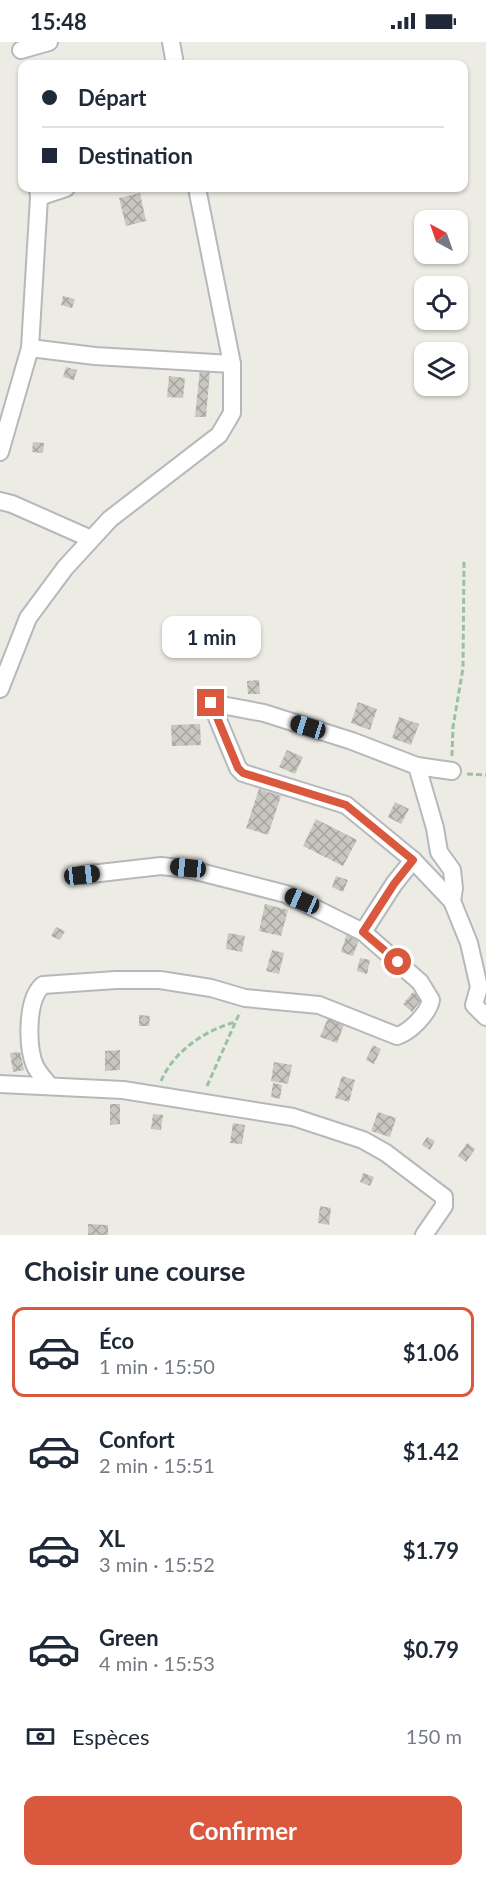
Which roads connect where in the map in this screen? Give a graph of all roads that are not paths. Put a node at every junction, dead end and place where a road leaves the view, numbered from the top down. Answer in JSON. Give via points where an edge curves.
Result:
{"nodes":[{"id":1,"x":49,"y":42,"type":"edge"},
{"id":2,"x":171,"y":42,"type":"edge"},
{"id":3,"x":21,"y":52,"type":"edge"},
{"id":4,"x":174,"y":60,"type":"edge"},
{"id":5,"x":38,"y":192,"type":"edge"},
{"id":6,"x":198,"y":192,"type":"edge"},
{"id":7,"x":30,"y":348,"type":"junction"},
{"id":8,"x":232,"y":364,"type":"junction"},
{"id":9,"x":0,"y":452,"type":"edge"},
{"id":10,"x":0,"y":501,"type":"edge"},
{"id":11,"x":91,"y":540,"type":"junction"},
{"id":12,"x":0,"y":689,"type":"edge"},
{"id":13,"x":417,"y":766,"type":"junction"},
{"id":14,"x":452,"y":771,"type":"road end"},
{"id":15,"x":413,"y":860,"type":"junction"},
{"id":16,"x":82,"y":875,"type":"dead end"},
{"id":17,"x":452,"y":901,"type":"junction"},
{"id":18,"x":363,"y":932,"type":"junction"},
{"id":19,"x":486,"y":1017,"type":"edge"},
{"id":20,"x":0,"y":1084,"type":"edge"},
{"id":21,"x":49,"y":1085,"type":"junction"},
{"id":22,"x":424,"y":1235,"type":"edge"}],
"edges":[{"from":1,"to":3,"type":"street"},
{"from":2,"to":4,"type":"street"},
{"from":5,"to":7,"type":"street"},
{"from":6,"to":8,"type":"street"},
{"from":7,"to":8,"type":"street"},
{"from":7,"to":9,"type":"street"},
{"from":8,"to":11,"type":"street","via":[[232,413],[219,435],[110,519]]},
{"from":10,"to":11,"type":"street"},
{"from":11,"to":12,"type":"street","via":[[28,618]]},
{"from":13,"to":14,"type":"street"},
{"from":13,"to":15,"type":"street","via":[[264,713],[211,703],[243,773],[346,805]]},
{"from":13,"to":17,"type":"street","via":[[439,852],[452,870]]},
{"from":15,"to":17,"type":"street"},
{"from":15,"to":18,"type":"street"},
{"from":16,"to":18,"type":"street","via":[[161,866],[188,868],[286,894]]},
{"from":17,"to":19,"type":"street","via":[[469,943],[479,987],[474,1005]]},
{"from":18,"to":21,"type":"street","via":[[420,982],[431,1000],[430,1007],[403,1034],[396,1036],[319,1005],[245,998],[160,980],[43,985],[37,989],[32,1003],[30,1045],[35,1066]]},
{"from":20,"to":21,"type":"street"},
{"from":21,"to":22,"type":"street","via":[[155,1094],[303,1119],[363,1140],[444,1197],[444,1206]]}]}
